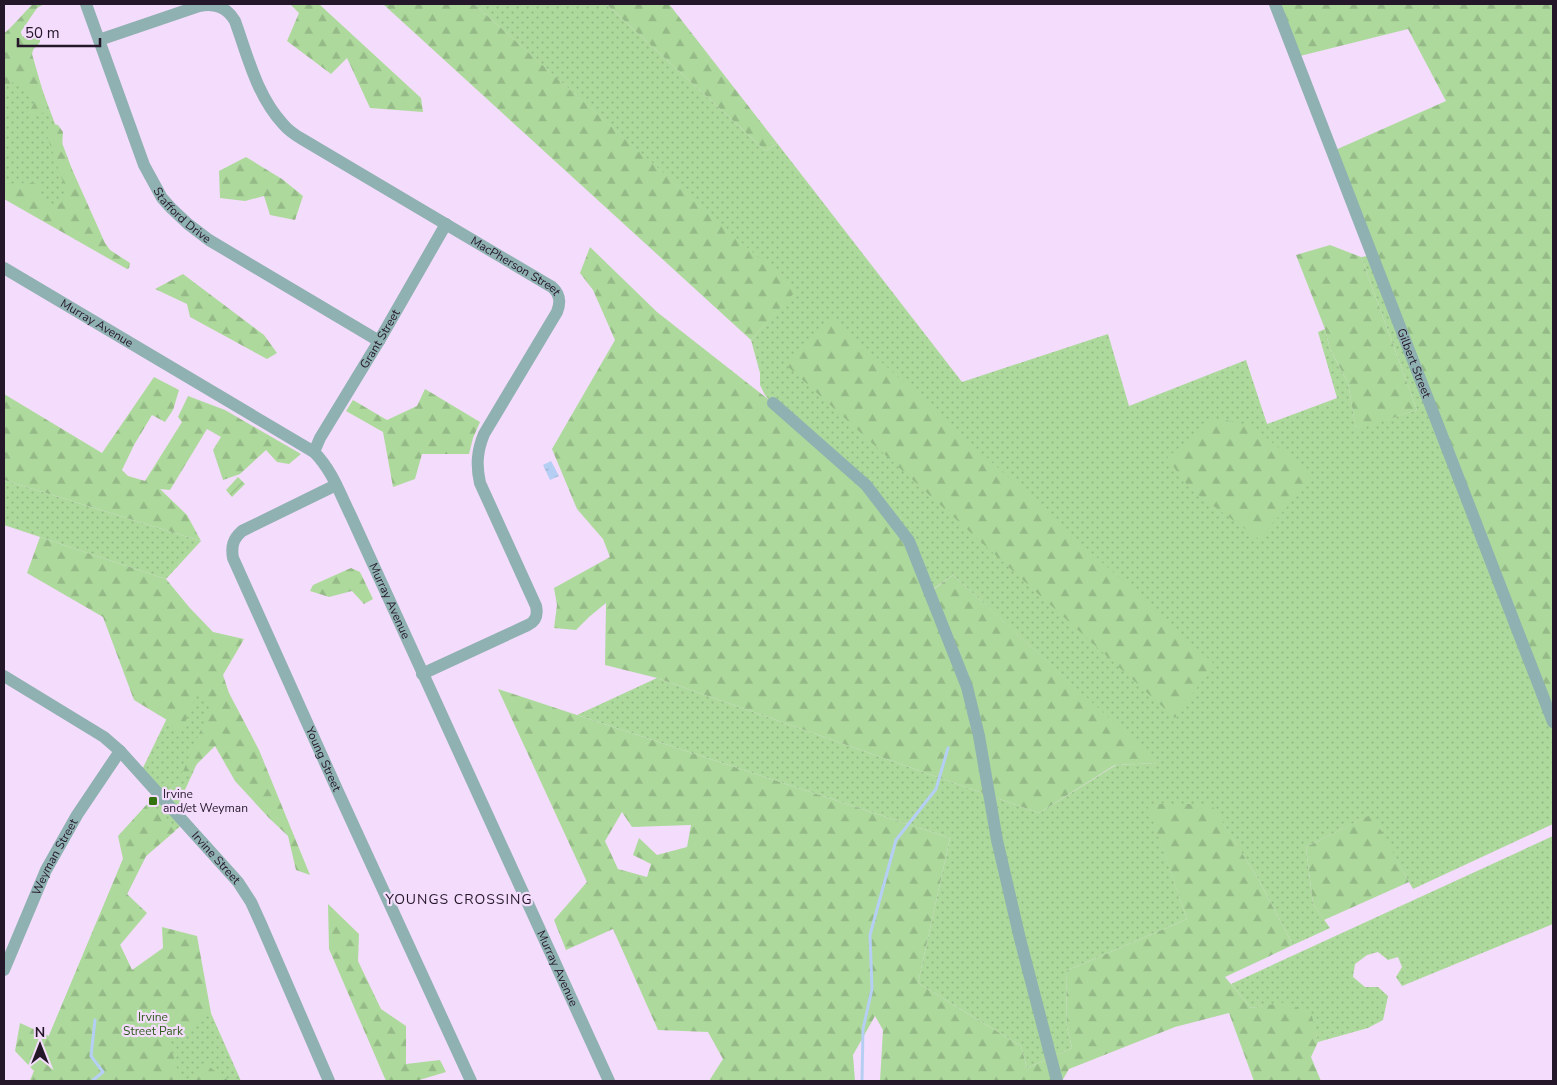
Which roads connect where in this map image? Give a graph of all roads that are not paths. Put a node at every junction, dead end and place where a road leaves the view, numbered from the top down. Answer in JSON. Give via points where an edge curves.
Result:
{"nodes":[{"id":1,"x":86,"y":4,"type":"edge"},
{"id":2,"x":1275,"y":4,"type":"edge"},
{"id":3,"x":99,"y":40,"type":"junction"},
{"id":4,"x":446,"y":224,"type":"junction"},
{"id":5,"x":4,"y":268,"type":"edge"},
{"id":6,"x":379,"y":341,"type":"junction"},
{"id":7,"x":773,"y":403,"type":"dead end"},
{"id":8,"x":314,"y":452,"type":"junction"},
{"id":9,"x":336,"y":485,"type":"junction"},
{"id":10,"x":422,"y":674,"type":"junction"},
{"id":11,"x":4,"y":676,"type":"edge"},
{"id":12,"x":1553,"y":722,"type":"edge"},
{"id":13,"x":120,"y":751,"type":"junction"},
{"id":14,"x":4,"y":969,"type":"edge"},
{"id":15,"x":329,"y":1081,"type":"edge"},
{"id":16,"x":471,"y":1081,"type":"edge"},
{"id":17,"x":609,"y":1081,"type":"edge"},
{"id":18,"x":1057,"y":1081,"type":"edge"}],
"edges":[{"from":1,"to":3,"type":"street","name":"Stafford Drive"},
{"from":2,"to":12,"type":"street","name":"Gilbert Street"},
{"from":3,"to":4,"type":"street","name":"MacPherson Street","via":[[199,6],[207,4],[224,8],[235,21],[260,92],[284,125],[302,139]]},
{"from":3,"to":6,"type":"street","name":"Stafford Drive","via":[[144,165],[162,198],[178,216],[209,240]]},
{"from":4,"to":6,"type":"street","name":"Grant Street"},
{"from":4,"to":10,"type":"street","name":"MacPherson Street","via":[[552,288],[560,301],[557,312],[484,434],[477,458],[480,482],[536,606],[537,615],[528,625]]},
{"from":5,"to":8,"type":"street","name":"Murray Avenue"},
{"from":6,"to":8,"type":"street","name":"Grant Street"},
{"from":7,"to":18,"type":"street","via":[[866,485],[909,541],[967,688],[1001,858]]},
{"from":8,"to":9,"type":"street","name":"Murray Avenue"},
{"from":9,"to":10,"type":"street","name":"Murray Avenue"},
{"from":9,"to":16,"type":"street","name":"Young Street","via":[[242,531],[233,541],[233,558]]},
{"from":10,"to":17,"type":"street","name":"Murray Avenue"},
{"from":11,"to":13,"type":"street","name":"Irvine Street","via":[[104,737]]},
{"from":13,"to":14,"type":"street","name":"Weyman Street","via":[[46,870]]},
{"from":13,"to":15,"type":"street","name":"Irvine Street","via":[[220,860],[251,902]]}]}
